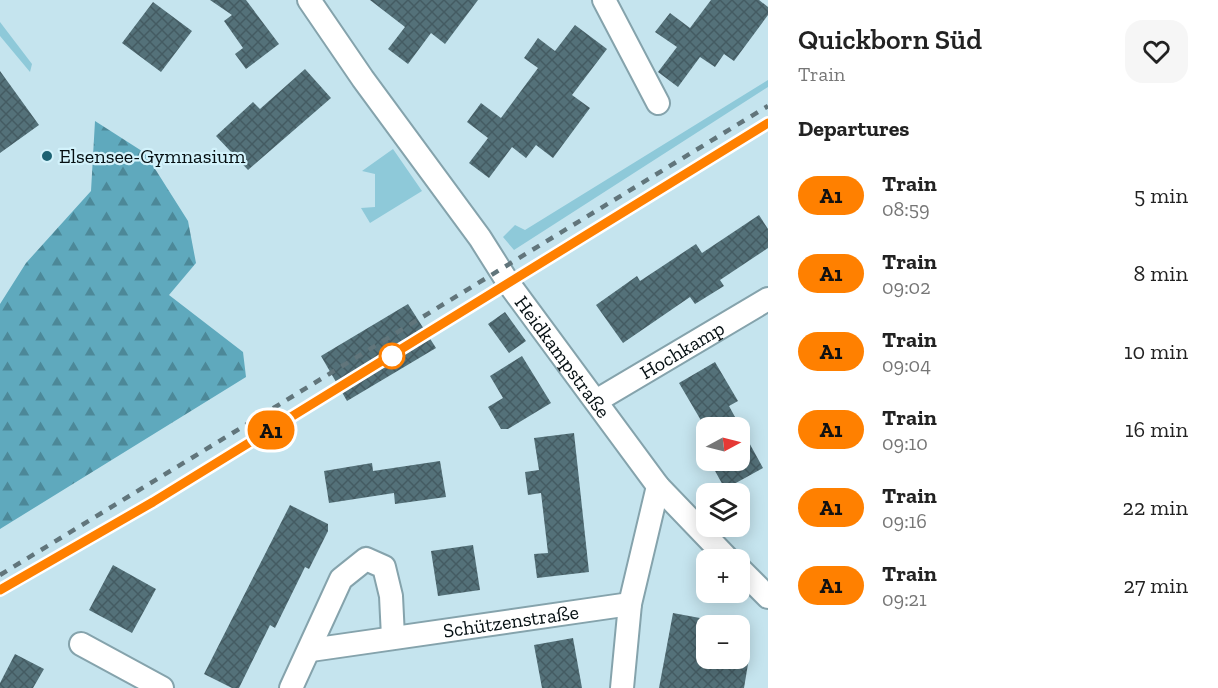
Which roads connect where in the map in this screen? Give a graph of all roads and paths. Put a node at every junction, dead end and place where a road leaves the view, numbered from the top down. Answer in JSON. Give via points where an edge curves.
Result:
{"nodes":[{"id":1,"x":309,"y":0,"type":"edge"},
{"id":2,"x":604,"y":0,"type":"edge"},
{"id":3,"x":658,"y":103,"type":"dead end"},
{"id":4,"x":768,"y":299,"type":"edge"},
{"id":5,"x":596,"y":401,"type":"junction"},
{"id":6,"x":658,"y":486,"type":"junction"},
{"id":7,"x":718,"y":549,"type":"edge"},
{"id":8,"x":750,"y":579,"type":"edge"},
{"id":9,"x":768,"y":597,"type":"edge"},
{"id":10,"x":630,"y":604,"type":"junction"},
{"id":11,"x":393,"y":637,"type":"junction"},
{"id":12,"x":81,"y":644,"type":"dead end"},
{"id":13,"x":311,"y":650,"type":"junction"},
{"id":14,"x":162,"y":688,"type":"edge"},
{"id":15,"x":291,"y":688,"type":"edge"},
{"id":16,"x":622,"y":688,"type":"edge"}],
"edges":[{"from":1,"to":5,"type":"street","name":"Heidkampstraße"},
{"from":2,"to":3,"type":"street"},
{"from":4,"to":5,"type":"street","name":"Hochkamp"},
{"from":5,"to":6,"type":"street","name":"Heidkampstraße"},
{"from":6,"to":7,"type":"street","name":"Heidkampstraße"},
{"from":6,"to":10,"type":"street"},
{"from":8,"to":9,"type":"street"},
{"from":10,"to":11,"type":"street","name":"Schützenstraße"},
{"from":10,"to":16,"type":"street"},
{"from":11,"to":13,"type":"street","name":"Schützenstraße"},
{"from":11,"to":13,"type":"street","via":[[391,596],[384,567],[366,559],[341,579]]},
{"from":12,"to":14,"type":"street"},
{"from":13,"to":15,"type":"street"}]}
